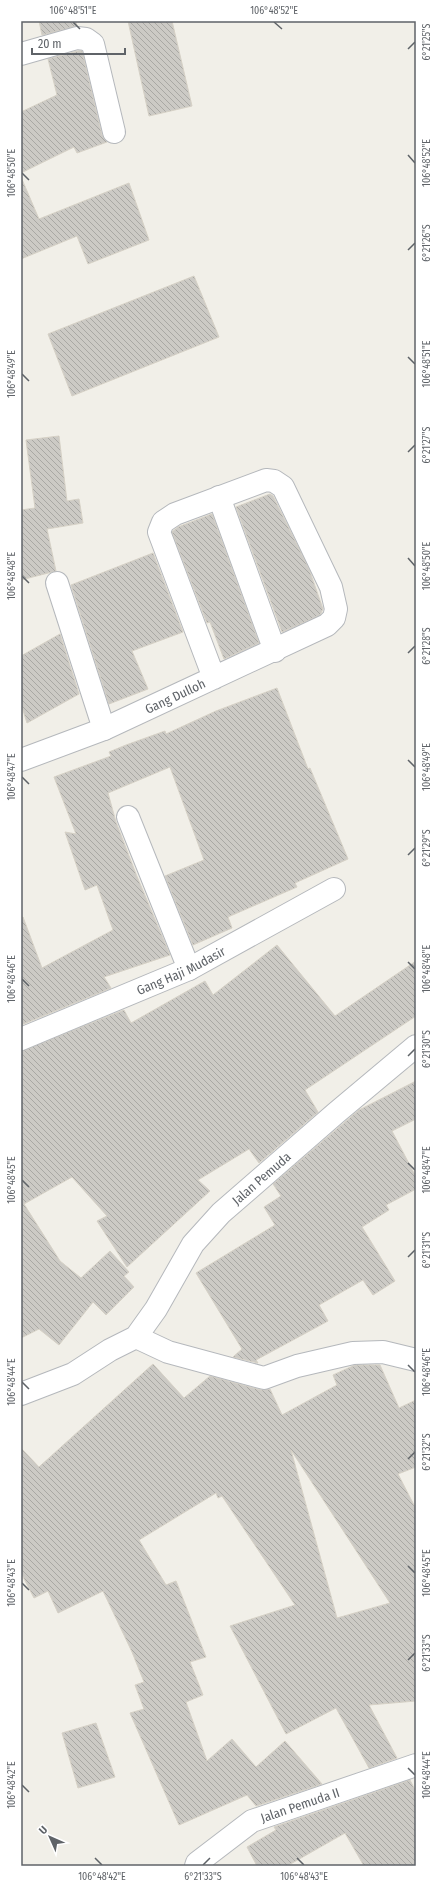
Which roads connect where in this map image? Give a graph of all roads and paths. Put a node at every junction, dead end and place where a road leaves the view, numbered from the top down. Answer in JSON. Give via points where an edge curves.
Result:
{"nodes":[{"id":1,"x":21,"y":54,"type":"edge"},
{"id":2,"x":114,"y":132,"type":"dead end"},
{"id":3,"x":219,"y":498,"type":"junction"},
{"id":4,"x":56,"y":584,"type":"dead end"},
{"id":5,"x":275,"y":651,"type":"junction"},
{"id":6,"x":214,"y":678,"type":"junction"},
{"id":7,"x":104,"y":728,"type":"junction"},
{"id":8,"x":21,"y":760,"type":"edge"},
{"id":9,"x":128,"y":817,"type":"dead end"},
{"id":10,"x":334,"y":890,"type":"dead end"},
{"id":11,"x":189,"y":969,"type":"junction"},
{"id":12,"x":21,"y":1039,"type":"edge"},
{"id":13,"x":416,"y":1046,"type":"edge"},
{"id":14,"x":136,"y":1337,"type":"junction"},
{"id":15,"x":416,"y":1360,"type":"edge"},
{"id":16,"x":21,"y":1394,"type":"edge"},
{"id":17,"x":416,"y":1764,"type":"edge"},
{"id":18,"x":196,"y":1866,"type":"edge"}],
"edges":[{"from":1,"to":2,"type":"street","via":[[77,38],[86,39],[93,44]]},
{"from":3,"to":5,"type":"street"},
{"from":3,"to":5,"type":"street","name":"Gang Dulloh","via":[[266,480],[274,481],[283,487],[331,587],[336,609],[334,618],[327,626]]},
{"from":3,"to":6,"type":"street","via":[[175,514],[164,522],[159,532]]},
{"from":4,"to":7,"type":"street"},
{"from":5,"to":6,"type":"street","name":"Gang Dulloh"},
{"from":6,"to":7,"type":"street","name":"Gang Dulloh"},
{"from":7,"to":8,"type":"street","name":"Gang Dulloh"},
{"from":9,"to":11,"type":"street"},
{"from":10,"to":11,"type":"street","name":"Gang Haji Mudasir"},
{"from":11,"to":12,"type":"street","name":"Gang Haji Mudasir"},
{"from":13,"to":14,"type":"street","name":"Jalan Pemuda","via":[[221,1213],[193,1244],[156,1309]]},
{"from":14,"to":15,"type":"street","via":[[168,1352],[264,1378],[297,1366],[353,1353],[383,1352]]},
{"from":14,"to":16,"type":"street","name":"Jalan Pemuda","via":[[73,1374]]},
{"from":17,"to":18,"type":"street","name":"Jalan Pemuda II","via":[[252,1821]]}]}
